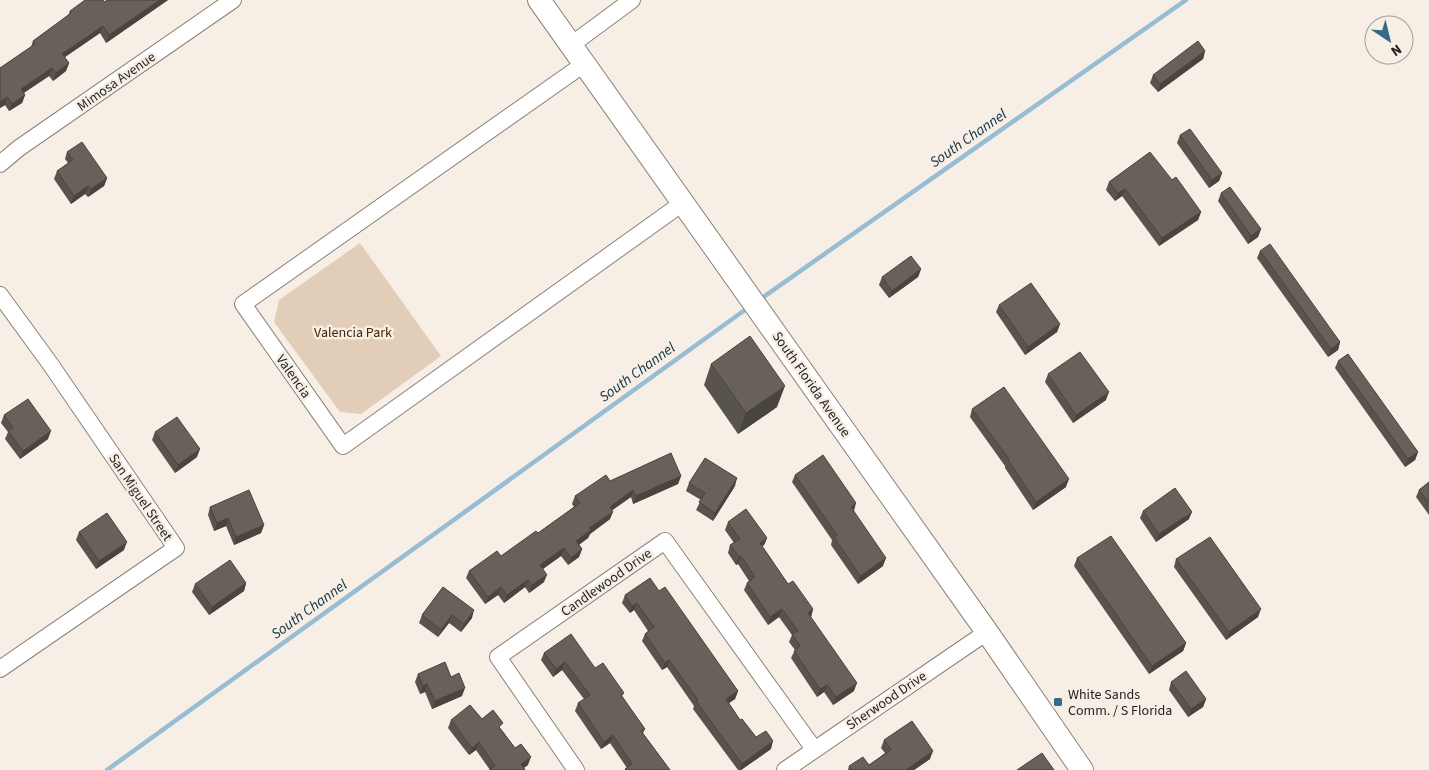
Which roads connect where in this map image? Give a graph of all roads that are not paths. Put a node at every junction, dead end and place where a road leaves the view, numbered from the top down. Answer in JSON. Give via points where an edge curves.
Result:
{"nodes":[{"id":1,"x":233,"y":0,"type":"edge"},
{"id":2,"x":539,"y":0,"type":"edge"},
{"id":3,"x":632,"y":0,"type":"edge"},
{"id":4,"x":571,"y":45,"type":"junction"},
{"id":5,"x":584,"y":64,"type":"junction"},
{"id":6,"x":0,"y":164,"type":"edge"},
{"id":7,"x":684,"y":202,"type":"junction"},
{"id":8,"x":0,"y":295,"type":"edge"},
{"id":9,"x":987,"y":632,"type":"junction"},
{"id":10,"x":2,"y":664,"type":"edge"},
{"id":11,"x":814,"y":749,"type":"junction"},
{"id":12,"x":576,"y":770,"type":"edge"},
{"id":13,"x":785,"y":770,"type":"edge"},
{"id":14,"x":1082,"y":770,"type":"edge"}],
"edges":[{"from":1,"to":6,"type":"street","name":"Mimosa Avenue"},
{"from":2,"to":4,"type":"main road","name":"South Florida Avenue"},
{"from":3,"to":4,"type":"street"},
{"from":4,"to":5,"type":"main road","name":"South Florida Avenue"},
{"from":5,"to":7,"type":"main road","name":"South Florida Avenue"},
{"from":5,"to":7,"type":"street","name":"Valencia","via":[[243,304],[343,446]]},
{"from":7,"to":9,"type":"main road","name":"South Florida Avenue"},
{"from":8,"to":10,"type":"street","name":"San Miguel Street","via":[[176,548]]},
{"from":9,"to":11,"type":"street","name":"Sherwood Drive"},
{"from":9,"to":14,"type":"main road","name":"South Florida Avenue"},
{"from":11,"to":12,"type":"street","name":"Candlewood Drive","via":[[665,541],[498,657]]},
{"from":11,"to":13,"type":"street","name":"Sherwood Drive"}]}
